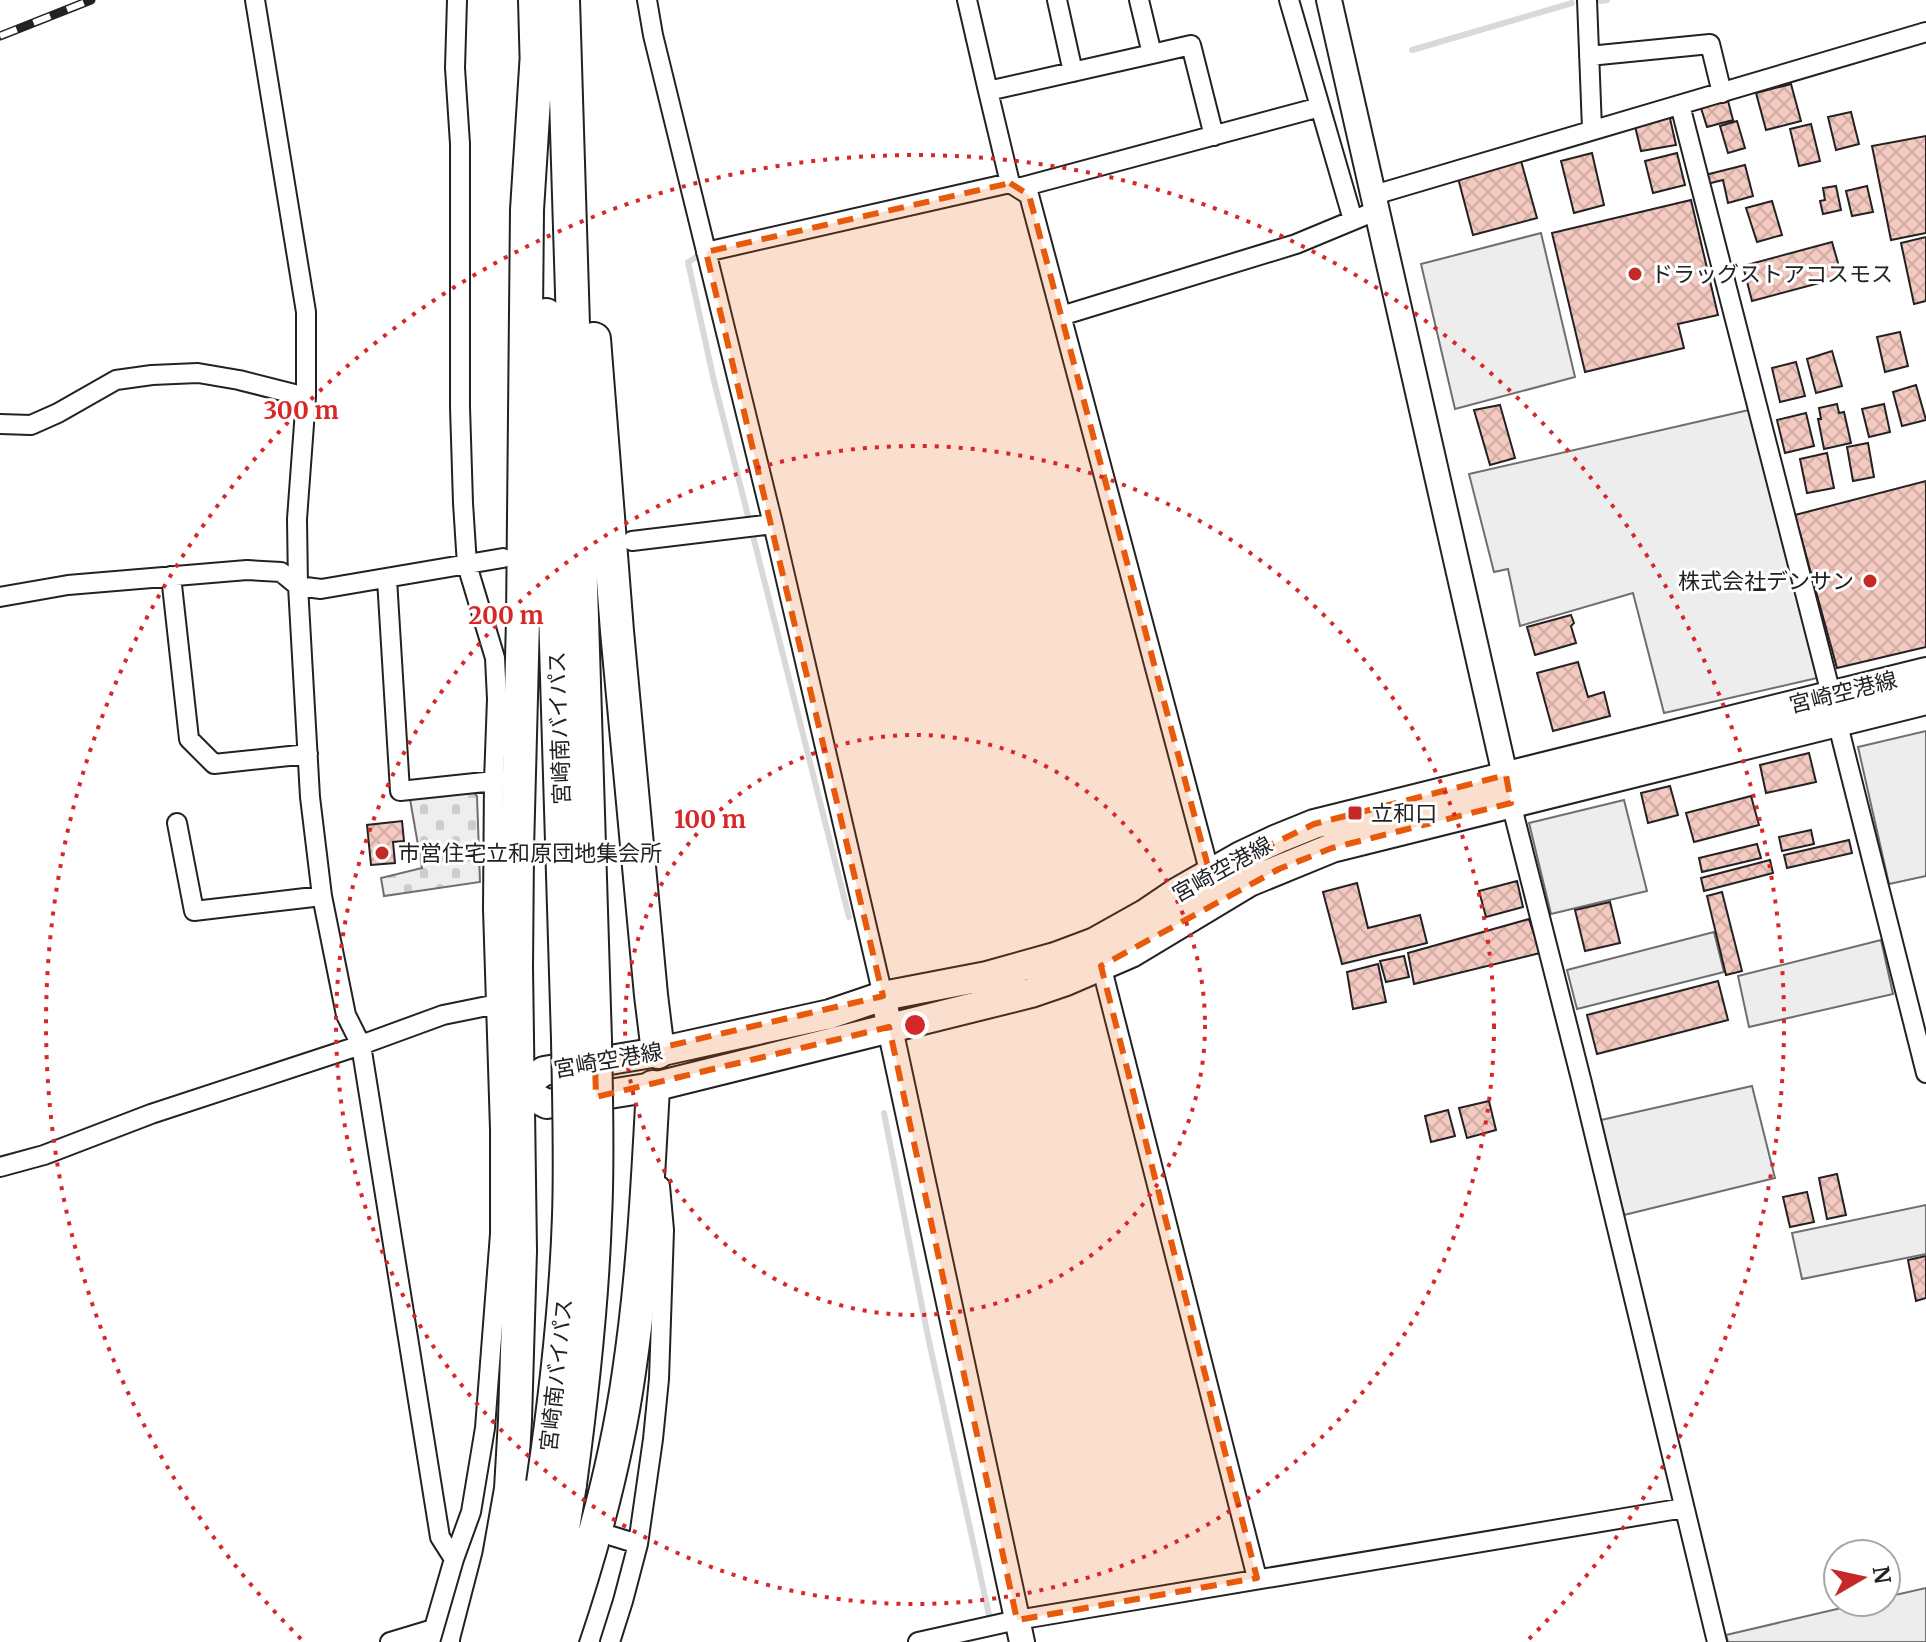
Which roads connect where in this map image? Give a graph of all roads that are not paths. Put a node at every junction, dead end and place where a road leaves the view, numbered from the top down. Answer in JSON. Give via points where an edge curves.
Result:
{"nodes":[{"id":1,"x":255,"y":0,"type":"edge"},
{"id":2,"x":457,"y":0,"type":"edge"},
{"id":3,"x":535,"y":0,"type":"edge"},
{"id":4,"x":563,"y":0,"type":"edge"},
{"id":5,"x":647,"y":0,"type":"edge"},
{"id":6,"x":967,"y":0,"type":"edge"},
{"id":7,"x":1057,"y":0,"type":"edge"},
{"id":8,"x":1139,"y":0,"type":"edge"},
{"id":9,"x":1289,"y":0,"type":"edge"},
{"id":10,"x":1329,"y":0,"type":"edge"},
{"id":11,"x":1587,"y":0,"type":"edge"},
{"id":12,"x":1926,"y":32,"type":"edge"},
{"id":13,"x":537,"y":52,"type":"junction"},
{"id":14,"x":1152,"y":54,"type":"junction"},
{"id":15,"x":1589,"y":56,"type":"junction"},
{"id":16,"x":1073,"y":72,"type":"junction"},
{"id":17,"x":988,"y":91,"type":"junction"},
{"id":18,"x":1722,"y":93,"type":"junction"},
{"id":19,"x":1680,"y":105,"type":"junction"},
{"id":20,"x":1320,"y":107,"type":"junction"},
{"id":21,"x":1592,"y":129,"type":"junction"},
{"id":22,"x":1214,"y":136,"type":"junction"},
{"id":23,"x":568,"y":150,"type":"junction"},
{"id":24,"x":1014,"y":185,"type":"junction"},
{"id":25,"x":1376,"y":202,"type":"junction"},
{"id":26,"x":1353,"y":220,"type":"junction"},
{"id":27,"x":706,"y":252,"type":"junction"},
{"id":28,"x":1061,"y":316,"type":"junction"},
{"id":29,"x":306,"y":397,"type":"junction"},
{"id":30,"x":0,"y":424,"type":"edge"},
{"id":31,"x":773,"y":524,"type":"junction"},
{"id":32,"x":632,"y":541,"type":"dead end"},
{"id":33,"x":503,"y":558,"type":"dead end"},
{"id":34,"x":467,"y":565,"type":"junction"},
{"id":35,"x":171,"y":576,"type":"junction"},
{"id":36,"x":387,"y":579,"type":"junction"},
{"id":37,"x":298,"y":586,"type":"junction"},
{"id":38,"x":0,"y":597,"type":"edge"},
{"id":39,"x":1926,"y":672,"type":"edge"},
{"id":40,"x":1831,"y":694,"type":"junction"},
{"id":41,"x":1926,"y":700,"type":"edge"},
{"id":42,"x":1837,"y":721,"type":"junction"},
{"id":43,"x":308,"y":754,"type":"junction"},
{"id":44,"x":1506,"y":775,"type":"junction"},
{"id":45,"x":494,"y":781,"type":"junction"},
{"id":46,"x":1511,"y":803,"type":"junction"},
{"id":47,"x":177,"y":823,"type":"dead end"},
{"id":48,"x":1210,"y":874,"type":"junction"},
{"id":49,"x":322,"y":896,"type":"junction"},
{"id":50,"x":1098,"y":954,"type":"junction"},
{"id":51,"x":883,"y":996,"type":"junction"},
{"id":52,"x":497,"y":1004,"type":"junction"},
{"id":53,"x":889,"y":1027,"type":"junction"},
{"id":54,"x":581,"y":1040,"type":"junction"},
{"id":55,"x":704,"y":1042,"type":"junction"},
{"id":56,"x":361,"y":1045,"type":"junction"},
{"id":57,"x":658,"y":1052,"type":"junction"},
{"id":58,"x":708,"y":1073,"type":"junction"},
{"id":59,"x":1926,"y":1073,"type":"edge"},
{"id":60,"x":653,"y":1087,"type":"junction"},
{"id":61,"x":518,"y":1089,"type":"junction"},
{"id":62,"x":0,"y":1167,"type":"edge"},
{"id":63,"x":557,"y":1483,"type":"junction"},
{"id":64,"x":1684,"y":1508,"type":"junction"},
{"id":65,"x":471,"y":1512,"type":"junction"},
{"id":66,"x":494,"y":1515,"type":"dead end"},
{"id":67,"x":612,"y":1536,"type":"dead end"},
{"id":68,"x":638,"y":1544,"type":"junction"},
{"id":69,"x":454,"y":1559,"type":"junction"},
{"id":70,"x":1257,"y":1578,"type":"junction"},
{"id":71,"x":1020,"y":1631,"type":"edge"},
{"id":72,"x":431,"y":1636,"type":"edge"},
{"id":73,"x":390,"y":1642,"type":"edge"},
{"id":74,"x":477,"y":1642,"type":"edge"},
{"id":75,"x":503,"y":1642,"type":"edge"},
{"id":76,"x":534,"y":1642,"type":"edge"},
{"id":77,"x":561,"y":1642,"type":"edge"},
{"id":78,"x":610,"y":1642,"type":"edge"},
{"id":79,"x":918,"y":1642,"type":"edge"},
{"id":80,"x":1717,"y":1642,"type":"edge"}],
"edges":[{"from":1,"to":29,"type":"street","via":[[306,312]]},
{"from":2,"to":34,"type":"street"},
{"from":3,"to":13,"type":"highway","name":"宮崎南バイパス"},
{"from":4,"to":23,"type":"highway","name":"宮崎南バイパス"},
{"from":5,"to":27,"type":"street"},
{"from":6,"to":17,"type":"street"},
{"from":7,"to":16,"type":"street"},
{"from":8,"to":14,"type":"street"},
{"from":9,"to":20,"type":"street"},
{"from":10,"to":25,"type":"street"},
{"from":11,"to":15,"type":"street"},
{"from":12,"to":18,"type":"street"},
{"from":13,"to":54,"type":"highway","name":"宮崎南バイパス"},
{"from":13,"to":61,"type":"highway","via":[[527,210],[516,865]]},
{"from":14,"to":16,"type":"street"},
{"from":14,"to":22,"type":"street","via":[[1191,45]]},
{"from":15,"to":18,"type":"street","via":[[1710,44]]},
{"from":15,"to":21,"type":"street"},
{"from":16,"to":17,"type":"street"},
{"from":17,"to":24,"type":"street"},
{"from":18,"to":19,"type":"street"},
{"from":19,"to":21,"type":"street"},
{"from":19,"to":40,"type":"street"},
{"from":20,"to":22,"type":"street"},
{"from":20,"to":26,"type":"street"},
{"from":21,"to":25,"type":"street"},
{"from":22,"to":24,"type":"street"},
{"from":23,"to":54,"type":"highway","name":"宮崎南バイパス"},
{"from":23,"to":57,"type":"highway","via":[[593,322]]},
{"from":24,"to":27,"type":"street"},
{"from":24,"to":28,"type":"street","via":[[1029,195]]},
{"from":25,"to":26,"type":"street"},
{"from":25,"to":44,"type":"street"},
{"from":26,"to":28,"type":"street","via":[[1296,244]]},
{"from":27,"to":31,"type":"street"},
{"from":28,"to":48,"type":"street"},
{"from":29,"to":30,"type":"street","via":[[198,373],[152,375],[116,380],[31,425]]},
{"from":29,"to":37,"type":"street"},
{"from":31,"to":32,"type":"street"},
{"from":31,"to":51,"type":"street"},
{"from":33,"to":34,"type":"street"},
{"from":34,"to":36,"type":"street"},
{"from":34,"to":45,"type":"street","via":[[495,658]]},
{"from":35,"to":37,"type":"street","via":[[281,572]]},
{"from":35,"to":38,"type":"street"},
{"from":35,"to":43,"type":"street","via":[[189,739],[214,764]]},
{"from":36,"to":37,"type":"street","via":[[321,589]]},
{"from":36,"to":45,"type":"street","via":[[400,791]]},
{"from":37,"to":43,"type":"street"},
{"from":39,"to":40,"type":"main road","name":"宮崎空港線"},
{"from":40,"to":44,"type":"main road","name":"宮崎空港線"},
{"from":41,"to":42,"type":"main road","name":"宮崎空港線"},
{"from":42,"to":46,"type":"main road","name":"宮崎空港線"},
{"from":42,"to":59,"type":"street"},
{"from":43,"to":49,"type":"street"},
{"from":44,"to":46,"type":"street"},
{"from":44,"to":48,"type":"main road","name":"宮崎空港線","via":[[1314,824]]},
{"from":45,"to":52,"type":"street"},
{"from":46,"to":50,"type":"main road","name":"宮崎空港線","via":[[1332,848],[1249,882],[1131,953]]},
{"from":46,"to":64,"type":"street"},
{"from":47,"to":49,"type":"street","via":[[194,911]]},
{"from":48,"to":50,"type":"main road","name":"宮崎空港線","via":[[1145,914]]},
{"from":49,"to":56,"type":"street","via":[[346,1015]]},
{"from":50,"to":51,"type":"main road","name":"宮崎空港線","via":[[1055,957]]},
{"from":50,"to":53,"type":"main road","name":"宮崎空港線","via":[[1066,981]]},
{"from":50,"to":70,"type":"street"},
{"from":51,"to":53,"type":"street"},
{"from":51,"to":55,"type":"main road","name":"宮崎空港線","via":[[830,1014]]},
{"from":52,"to":56,"type":"street","via":[[443,1015]]},
{"from":52,"to":65,"type":"street","via":[[500,1234],[485,1428]]},
{"from":53,"to":58,"type":"main road","name":"宮崎空港線"},
{"from":53,"to":71,"type":"street"},
{"from":54,"to":63,"type":"highway","name":"宮崎南バイパス","bridge":true,"via":[[556,1392]]},
{"from":55,"to":57,"type":"main road","name":"宮崎空港線"},
{"from":55,"to":58,"type":"main road"},
{"from":56,"to":62,"type":"street"},
{"from":56,"to":69,"type":"street","via":[[440,1537]]},
{"from":57,"to":61,"type":"main road","name":"宮崎空港線","via":[[544,1071]]},
{"from":58,"to":60,"type":"main road","name":"宮崎空港線"},
{"from":60,"to":61,"type":"main road","name":"宮崎空港線","via":[[547,1104]]},
{"from":60,"to":68,"type":"street","via":[[664,1230],[659,1379]]},
{"from":60,"to":77,"type":"highway","via":[[629,1372],[603,1503]]},
{"from":61,"to":74,"type":"highway","via":[[520,1251],[511,1489]]},
{"from":63,"to":75,"type":"highway","name":"宮崎南バイパス"},
{"from":63,"to":76,"type":"highway","name":"宮崎南バイパス","via":[[562,1535]]},
{"from":64,"to":70,"type":"street"},
{"from":64,"to":80,"type":"street"},
{"from":65,"to":66,"type":"street"},
{"from":65,"to":69,"type":"street"},
{"from":67,"to":68,"type":"street"},
{"from":68,"to":78,"type":"street"},
{"from":69,"to":72,"type":"street"},
{"from":70,"to":71,"type":"street"},
{"from":71,"to":79,"type":"street"},
{"from":72,"to":73,"type":"street"}]}
